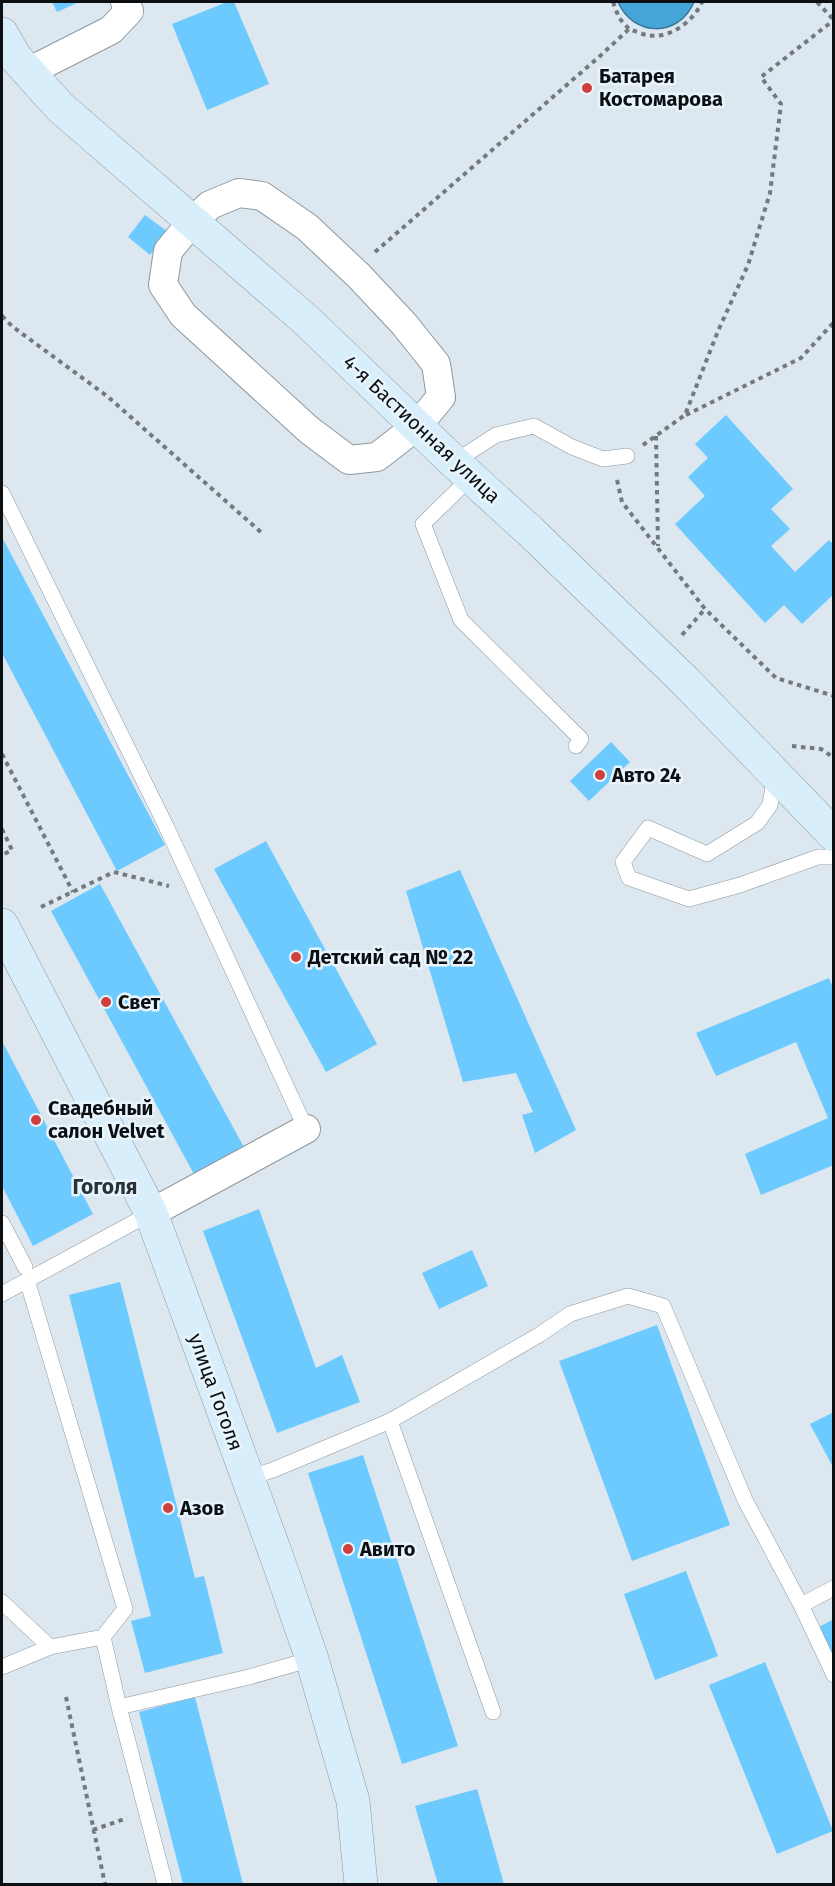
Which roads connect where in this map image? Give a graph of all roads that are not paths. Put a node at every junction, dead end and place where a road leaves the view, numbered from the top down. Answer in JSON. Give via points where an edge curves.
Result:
{"nodes":[{"id":1,"x":125,"y":2,"type":"edge"},
{"id":2,"x":2,"y":34,"type":"edge"},
{"id":3,"x":28,"y":72,"type":"junction"},
{"id":4,"x":192,"y":222,"type":"junction"},
{"id":5,"x":417,"y":426,"type":"junction"},
{"id":6,"x":627,"y":456,"type":"road end"},
{"id":7,"x":463,"y":469,"type":"junction"},
{"id":8,"x":2,"y":493,"type":"edge"},
{"id":9,"x":576,"y":746,"type":"dead end"},
{"id":10,"x":775,"y":775,"type":"junction"},
{"id":11,"x":834,"y":835,"type":"edge"},
{"id":12,"x":834,"y":857,"type":"edge"},
{"id":13,"x":2,"y":925,"type":"edge"},
{"id":14,"x":306,"y":1129,"type":"joint"},
{"id":15,"x":151,"y":1213,"type":"junction"},
{"id":16,"x":2,"y":1222,"type":"edge"},
{"id":17,"x":26,"y":1273,"type":"junction"},
{"id":18,"x":2,"y":1294,"type":"edge"},
{"id":19,"x":390,"y":1421,"type":"junction"},
{"id":20,"x":247,"y":1478,"type":"junction"},
{"id":21,"x":834,"y":1588,"type":"edge"},
{"id":22,"x":2,"y":1602,"type":"edge"},
{"id":23,"x":801,"y":1605,"type":"junction"},
{"id":24,"x":103,"y":1637,"type":"junction"},
{"id":25,"x":50,"y":1647,"type":"junction"},
{"id":26,"x":312,"y":1659,"type":"junction"},
{"id":27,"x":2,"y":1667,"type":"edge"},
{"id":28,"x":834,"y":1675,"type":"edge"},
{"id":29,"x":119,"y":1707,"type":"junction"},
{"id":30,"x":493,"y":1712,"type":"dead end"},
{"id":31,"x":165,"y":1884,"type":"edge"},
{"id":32,"x":361,"y":1884,"type":"edge"}],
"edges":[{"from":1,"to":3,"type":"street","via":[[129,11],[111,30]]},
{"from":2,"to":3,"type":"main road","name":"4-я Бастионная улица"},
{"from":3,"to":4,"type":"main road","name":"4-я Бастионная улица","via":[[60,107]]},
{"from":4,"to":5,"type":"main road","name":"4-я Бастионная улица","via":[[306,320]]},
{"from":4,"to":5,"type":"street","via":[[210,205],[239,193],[262,196],[307,227],[367,284],[436,364],[441,396]]},
{"from":4,"to":5,"type":"street","via":[[168,251],[163,285],[183,315],[257,384],[349,460],[377,457]]},
{"from":5,"to":7,"type":"main road","name":"4-я Бастионная улица"},
{"from":6,"to":7,"type":"lane","via":[[603,459],[534,426],[496,435]]},
{"from":7,"to":9,"type":"lane","via":[[423,524],[461,620],[581,739]]},
{"from":7,"to":10,"type":"main road","name":"4-я Бастионная улица","via":[[685,681]]},
{"from":8,"to":14,"type":"lane","via":[[161,815]]},
{"from":10,"to":11,"type":"main road","name":"4-я Бастионная улица"},
{"from":10,"to":12,"type":"lane","via":[[770,805],[757,824],[707,854],[648,828],[623,862],[629,878],[690,899],[818,857]]},
{"from":13,"to":15,"type":"main road","name":"улица Гоголя"},
{"from":14,"to":15,"type":"street"},
{"from":15,"to":17,"type":"lane"},
{"from":15,"to":20,"type":"main road","name":"улица Гоголя"},
{"from":16,"to":17,"type":"lane"},
{"from":17,"to":18,"type":"lane"},
{"from":17,"to":24,"type":"lane","via":[[125,1609]]},
{"from":19,"to":20,"type":"lane"},
{"from":19,"to":23,"type":"lane","via":[[570,1314],[628,1296],[663,1306],[745,1500]]},
{"from":19,"to":30,"type":"lane"},
{"from":20,"to":26,"type":"main road","name":"улица Гоголя"},
{"from":21,"to":23,"type":"lane"},
{"from":22,"to":25,"type":"lane"},
{"from":23,"to":28,"type":"lane"},
{"from":24,"to":25,"type":"lane"},
{"from":24,"to":29,"type":"lane"},
{"from":25,"to":27,"type":"lane"},
{"from":26,"to":29,"type":"lane"},
{"from":26,"to":32,"type":"main road","name":"улица Гоголя","via":[[353,1801]]},
{"from":29,"to":31,"type":"lane"}]}
